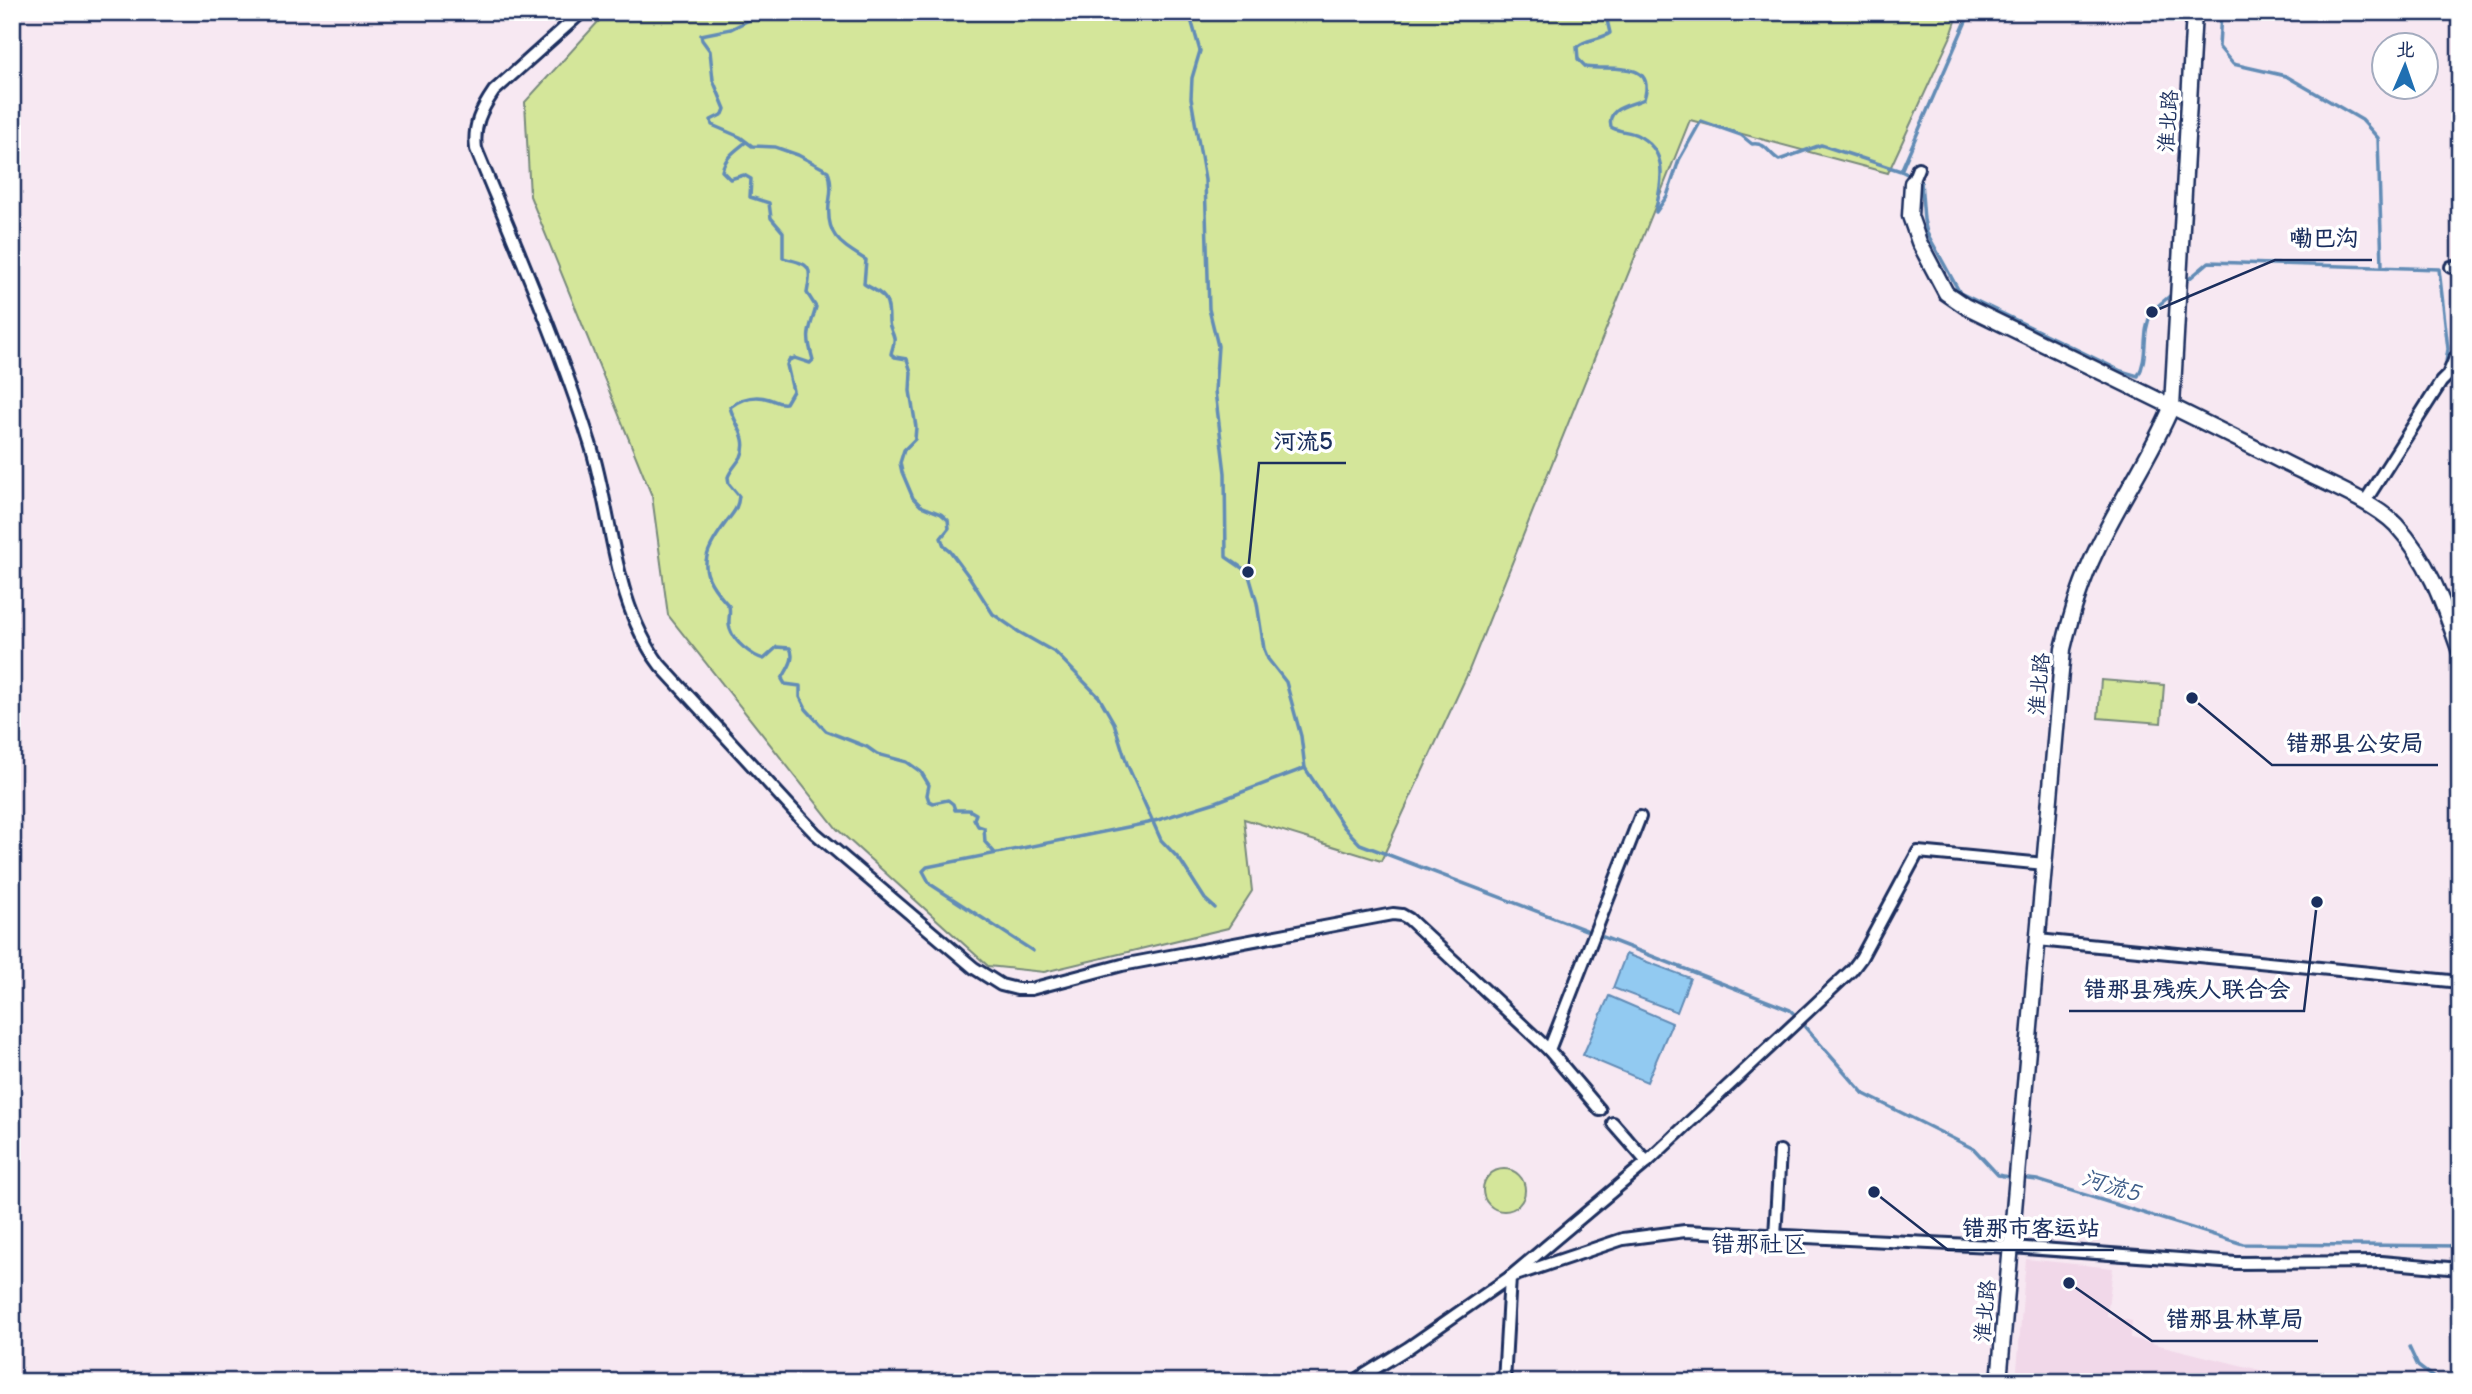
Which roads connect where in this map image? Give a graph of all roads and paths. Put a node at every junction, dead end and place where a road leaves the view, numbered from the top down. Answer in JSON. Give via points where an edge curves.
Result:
{"nodes":[{"id":1,"x":582,"y":12,"type":"edge"},
{"id":2,"x":2194,"y":12,"type":"edge"},
{"id":3,"x":1918,"y":169,"type":"dead end"},
{"id":4,"x":1912,"y":183,"type":"joint"},
{"id":5,"x":2455,"y":358,"type":"dead end"},
{"id":6,"x":2172,"y":405,"type":"junction"},
{"id":7,"x":2364,"y":503,"type":"junction"},
{"id":8,"x":2460,"y":652,"type":"edge"},
{"id":9,"x":1640,"y":817,"type":"dead end"},
{"id":10,"x":2045,"y":864,"type":"junction"},
{"id":11,"x":2038,"y":940,"type":"junction"},
{"id":12,"x":2460,"y":982,"type":"edge"},
{"id":13,"x":1549,"y":1050,"type":"junction"},
{"id":14,"x":1601,"y":1110,"type":"dead end"},
{"id":15,"x":1613,"y":1123,"type":"dead end"},
{"id":16,"x":1780,"y":1151,"type":"dead end"},
{"id":17,"x":1647,"y":1162,"type":"junction"},
{"id":18,"x":1775,"y":1236,"type":"junction"},
{"id":19,"x":2012,"y":1247,"type":"junction"},
{"id":20,"x":2460,"y":1269,"type":"edge"},
{"id":21,"x":1510,"y":1277,"type":"junction"},
{"id":22,"x":1353,"y":1382,"type":"edge"},
{"id":23,"x":1504,"y":1382,"type":"edge"},
{"id":24,"x":1999,"y":1382,"type":"edge"}],
"edges":[{"from":1,"to":13,"type":"street","via":[[494,91],[475,126],[476,149],[576,398],[597,466],[625,591],[647,648],[795,812],[974,968],[1001,985],[1031,989],[1122,965],[1402,915]]},
{"from":2,"to":6,"type":"street","name":"淮北路"},
{"from":3,"to":4,"type":"street"},
{"from":4,"to":6,"type":"street","via":[[1910,216],[1946,293]]},
{"from":5,"to":7,"type":"street"},
{"from":6,"to":7,"type":"street"},
{"from":6,"to":10,"type":"street","name":"淮北路","via":[[2096,551],[2074,606],[2063,649]]},
{"from":7,"to":8,"type":"street","via":[[2394,523],[2419,552]]},
{"from":9,"to":13,"type":"street"},
{"from":10,"to":11,"type":"street","name":"淮北路"},
{"from":10,"to":17,"type":"street","via":[[1918,852],[1852,970]]},
{"from":11,"to":12,"type":"street"},
{"from":11,"to":19,"type":"street","name":"淮北路"},
{"from":13,"to":14,"type":"street"},
{"from":15,"to":17,"type":"street"},
{"from":16,"to":18,"type":"street"},
{"from":17,"to":21,"type":"street"},
{"from":18,"to":19,"type":"street"},
{"from":18,"to":21,"type":"street","via":[[1685,1231],[1646,1235]]},
{"from":19,"to":20,"type":"street","via":[[2236,1263],[2381,1262]]},
{"from":19,"to":24,"type":"street","name":"淮北路"},
{"from":21,"to":22,"type":"street"},
{"from":21,"to":23,"type":"street"}]}
